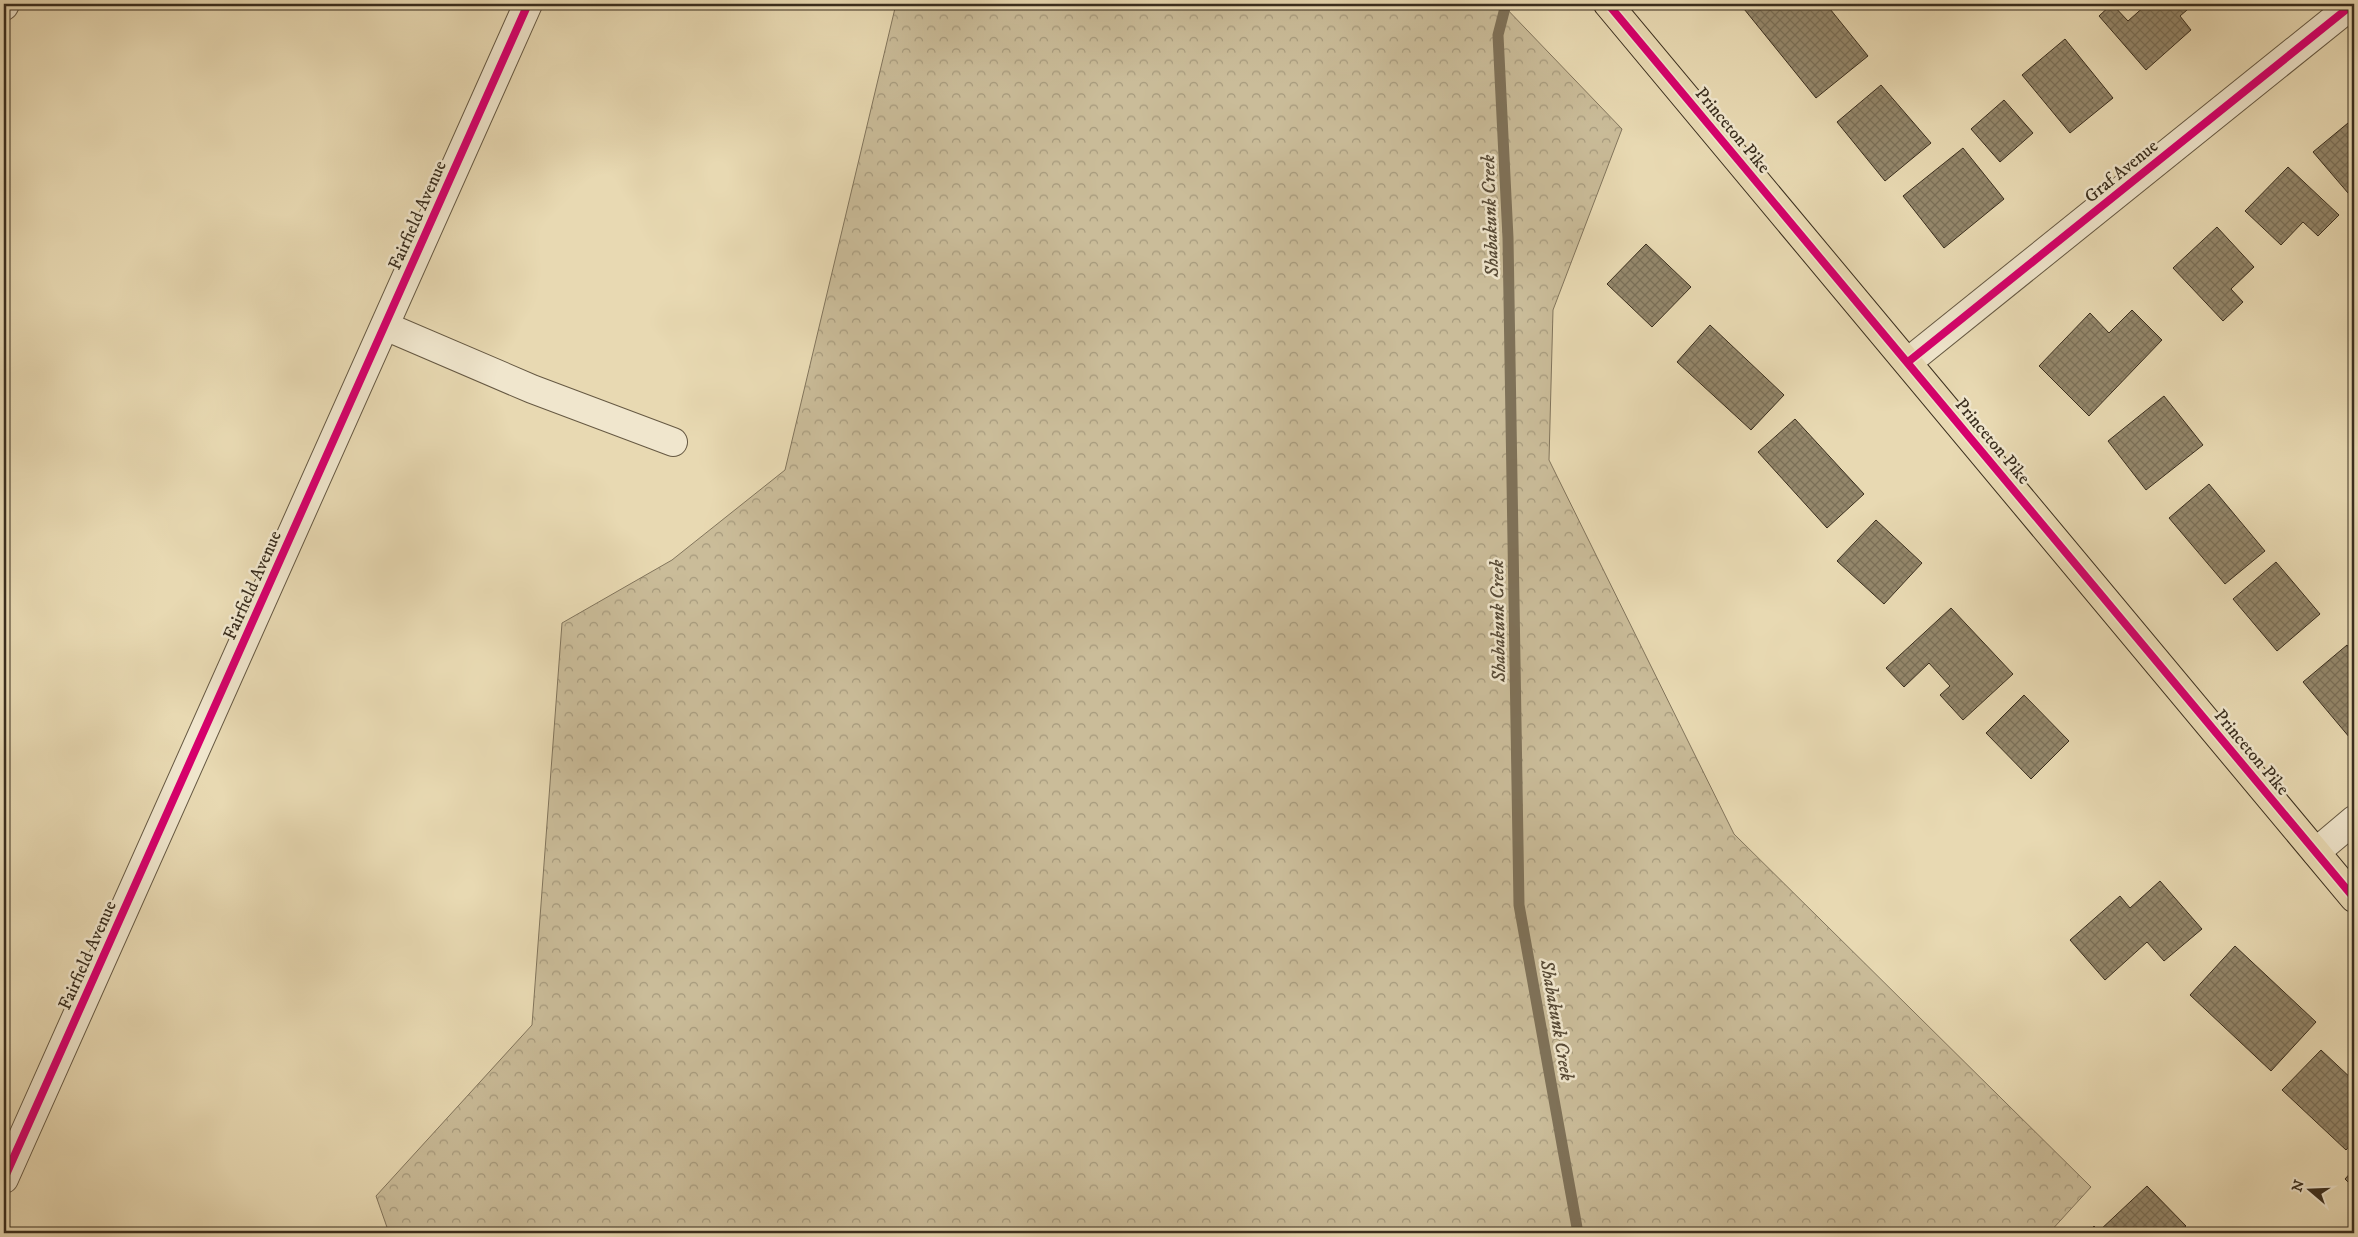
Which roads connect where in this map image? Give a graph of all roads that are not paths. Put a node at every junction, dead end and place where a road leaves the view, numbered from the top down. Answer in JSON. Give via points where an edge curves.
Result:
{"nodes":[{"id":1,"x":528,"y":4,"type":"edge"},
{"id":2,"x":1608,"y":4,"type":"edge"},
{"id":3,"x":2353,"y":4,"type":"edge"},
{"id":4,"x":384,"y":326,"type":"junction"},
{"id":5,"x":1908,"y":362,"type":"junction"},
{"id":6,"x":673,"y":442,"type":"dead end"},
{"id":7,"x":2354,"y":820,"type":"edge"},
{"id":8,"x":2316,"y":852,"type":"junction"},
{"id":9,"x":2354,"y":898,"type":"edge"},
{"id":10,"x":4,"y":1179,"type":"edge"}],
"edges":[{"from":1,"to":4,"type":"street","name":"Fairfield Avenue"},
{"from":2,"to":5,"type":"main road","name":"Princeton Pike"},
{"from":3,"to":5,"type":"street","name":"Graf Avenue"},
{"from":4,"to":6,"type":"street","via":[[532,389]]},
{"from":4,"to":10,"type":"street","name":"Fairfield Avenue"},
{"from":5,"to":8,"type":"main road","name":"Princeton Pike"},
{"from":7,"to":8,"type":"street"},
{"from":8,"to":9,"type":"main road","name":"Princeton Pike"}]}
